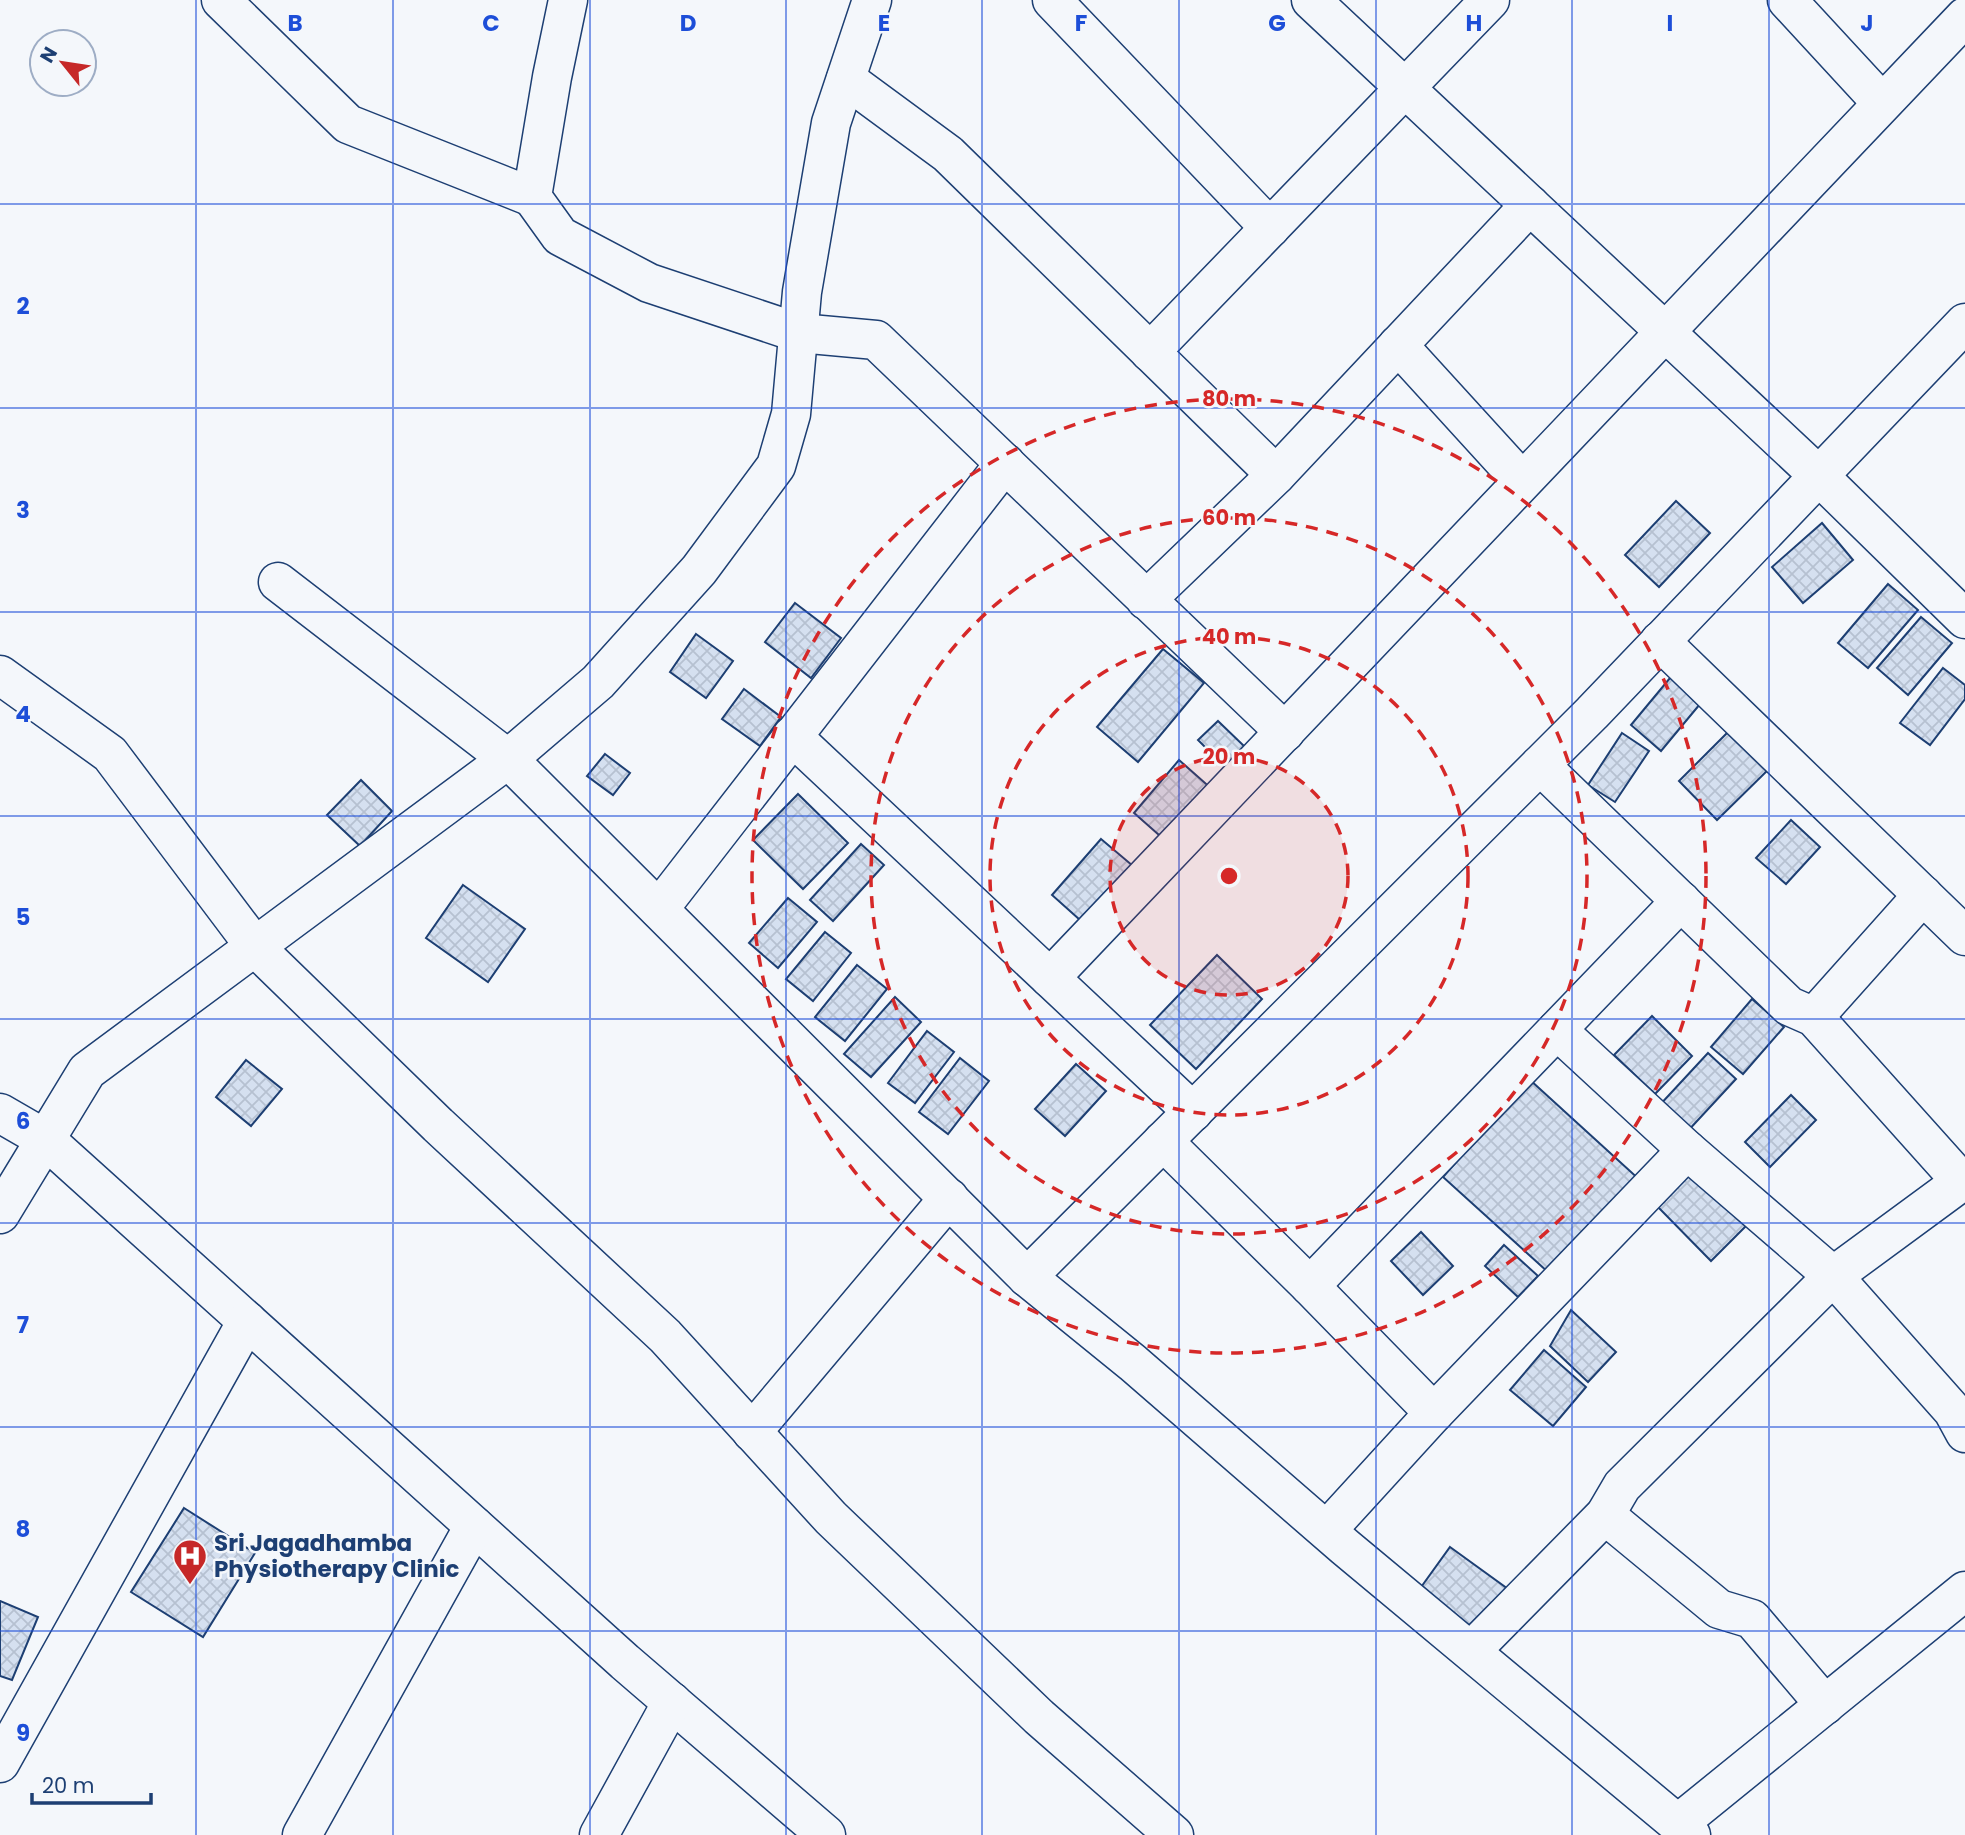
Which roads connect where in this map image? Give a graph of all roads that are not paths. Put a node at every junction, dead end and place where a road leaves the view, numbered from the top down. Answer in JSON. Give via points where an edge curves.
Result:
{"nodes":[{"id":1,"x":220,"y":0,"type":"edge"},
{"id":2,"x":569,"y":0,"type":"edge"},
{"id":3,"x":872,"y":0,"type":"edge"},
{"id":4,"x":1052,"y":0,"type":"edge"},
{"id":5,"x":1311,"y":0,"type":"edge"},
{"id":6,"x":1490,"y":0,"type":"edge"},
{"id":7,"x":1787,"y":0,"type":"edge"},
{"id":8,"x":1965,"y":17,"type":"edge"},
{"id":9,"x":846,"y":79,"type":"junction"},
{"id":10,"x":1405,"y":89,"type":"junction"},
{"id":11,"x":1882,"y":103,"type":"junction"},
{"id":12,"x":532,"y":197,"type":"junction"},
{"id":13,"x":1530,"y":205,"type":"junction"},
{"id":14,"x":1270,"y":228,"type":"junction"},
{"id":15,"x":1965,"y":323,"type":"edge"},
{"id":16,"x":1664,"y":331,"type":"junction"},
{"id":17,"x":799,"y":333,"type":"junction"},
{"id":18,"x":1398,"y":345,"type":"junction"},
{"id":19,"x":1150,"y":352,"type":"junction"},
{"id":20,"x":1005,"y":463,"type":"junction"},
{"id":21,"x":1276,"y":475,"type":"junction"},
{"id":22,"x":1819,"y":476,"type":"junction"},
{"id":23,"x":1522,"y":481,"type":"junction"},
{"id":24,"x":278,"y":582,"type":"dead end"},
{"id":25,"x":1146,"y":600,"type":"junction"},
{"id":26,"x":1965,"y":619,"type":"edge"},
{"id":27,"x":1660,"y":641,"type":"junction"},
{"id":28,"x":0,"y":675,"type":"edge"},
{"id":29,"x":1285,"y":732,"type":"junction"},
{"id":30,"x":792,"y":736,"type":"junction"},
{"id":31,"x":509,"y":759,"type":"junction"},
{"id":32,"x":1540,"y":765,"type":"junction"},
{"id":33,"x":1923,"y":895,"type":"junction"},
{"id":34,"x":1681,"y":901,"type":"junction"},
{"id":35,"x":659,"y":909,"type":"junction"},
{"id":36,"x":1965,"y":936,"type":"edge"},
{"id":37,"x":256,"y":948,"type":"junction"},
{"id":38,"x":1050,"y":978,"type":"junction"},
{"id":39,"x":1814,"y":1017,"type":"junction"},
{"id":40,"x":1557,"y":1030,"type":"junction"},
{"id":41,"x":1193,"y":1112,"type":"junction"},
{"id":42,"x":0,"y":1113,"type":"edge"},
{"id":43,"x":45,"y":1139,"type":"junction"},
{"id":44,"x":1163,"y":1141,"type":"junction"},
{"id":45,"x":1687,"y":1150,"type":"junction"},
{"id":46,"x":1963,"y":1180,"type":"edge"},
{"id":47,"x":948,"y":1198,"type":"junction"},
{"id":48,"x":0,"y":1214,"type":"edge"},
{"id":49,"x":1833,"y":1276,"type":"junction"},
{"id":50,"x":1027,"y":1277,"type":"junction"},
{"id":51,"x":1310,"y":1286,"type":"junction"},
{"id":52,"x":247,"y":1321,"type":"junction"},
{"id":53,"x":1434,"y":1413,"type":"junction"},
{"id":54,"x":1961,"y":1416,"type":"edge"},
{"id":55,"x":752,"y":1432,"type":"junction"},
{"id":56,"x":1605,"y":1515,"type":"junction"},
{"id":57,"x":474,"y":1526,"type":"junction"},
{"id":58,"x":1327,"y":1530,"type":"junction"},
{"id":59,"x":1965,"y":1591,"type":"edge"},
{"id":60,"x":1471,"y":1651,"type":"junction"},
{"id":61,"x":672,"y":1702,"type":"junction"},
{"id":62,"x":1825,"y":1705,"type":"junction"},
{"id":63,"x":10,"y":1722,"type":"edge"},
{"id":64,"x":0,"y":1763,"type":"edge"},
{"id":65,"x":1685,"y":1829,"type":"edge"},
{"id":66,"x":302,"y":1835,"type":"edge"},
{"id":67,"x":599,"y":1835,"type":"edge"},
{"id":68,"x":826,"y":1835,"type":"edge"},
{"id":69,"x":1174,"y":1835,"type":"edge"}],
"edges":[{"from":1,"to":12,"type":"street","via":[[348,124]]},
{"from":2,"to":12,"type":"street"},
{"from":3,"to":9,"type":"street"},
{"from":4,"to":14,"type":"street"},
{"from":5,"to":10,"type":"street"},
{"from":6,"to":10,"type":"street"},
{"from":7,"to":11,"type":"street"},
{"from":8,"to":11,"type":"street"},
{"from":9,"to":17,"type":"street","via":[[831,123]]},
{"from":9,"to":19,"type":"street","via":[[948,154]]},
{"from":10,"to":13,"type":"street"},
{"from":10,"to":14,"type":"street"},
{"from":11,"to":16,"type":"street"},
{"from":12,"to":17,"type":"street","via":[[560,236],[649,283]]},
{"from":13,"to":16,"type":"street"},
{"from":13,"to":18,"type":"street"},
{"from":14,"to":19,"type":"street"},
{"from":15,"to":22,"type":"street"},
{"from":16,"to":22,"type":"street"},
{"from":16,"to":23,"type":"street"},
{"from":17,"to":20,"type":"street","via":[[876,340]]},
{"from":17,"to":31,"type":"street","via":[[791,414],[776,466],[699,570],[598,682]]},
{"from":18,"to":21,"type":"street"},
{"from":18,"to":23,"type":"street"},
{"from":19,"to":21,"type":"street"},
{"from":20,"to":25,"type":"street"},
{"from":20,"to":30,"type":"street"},
{"from":21,"to":25,"type":"street"},
{"from":22,"to":26,"type":"street"},
{"from":22,"to":27,"type":"street"},
{"from":23,"to":29,"type":"street"},
{"from":24,"to":31,"type":"street"},
{"from":25,"to":29,"type":"street"},
{"from":27,"to":32,"type":"street"},
{"from":27,"to":33,"type":"street"},
{"from":28,"to":37,"type":"street","via":[[110,754]]},
{"from":29,"to":38,"type":"street"},
{"from":30,"to":35,"type":"street"},
{"from":30,"to":38,"type":"street"},
{"from":31,"to":35,"type":"street"},
{"from":31,"to":37,"type":"street"},
{"from":32,"to":34,"type":"street"},
{"from":32,"to":41,"type":"street"},
{"from":33,"to":36,"type":"street"},
{"from":33,"to":39,"type":"street"},
{"from":34,"to":39,"type":"street","via":[[1789,1006]]},
{"from":34,"to":40,"type":"street"},
{"from":35,"to":47,"type":"street"},
{"from":37,"to":43,"type":"street","via":[[87,1071]]},
{"from":37,"to":55,"type":"street","via":[[665,1336]]},
{"from":38,"to":41,"type":"street"},
{"from":39,"to":46,"type":"street"},
{"from":40,"to":45,"type":"street"},
{"from":40,"to":51,"type":"street"},
{"from":41,"to":44,"type":"street"},
{"from":42,"to":43,"type":"street"},
{"from":43,"to":48,"type":"street"},
{"from":43,"to":52,"type":"street"},
{"from":44,"to":50,"type":"street"},
{"from":44,"to":51,"type":"street"},
{"from":45,"to":49,"type":"street"},
{"from":45,"to":53,"type":"street"},
{"from":46,"to":49,"type":"street"},
{"from":47,"to":50,"type":"street"},
{"from":47,"to":55,"type":"street"},
{"from":49,"to":54,"type":"street"},
{"from":49,"to":56,"type":"street","via":[[1622,1486]]},
{"from":50,"to":58,"type":"street"},
{"from":51,"to":53,"type":"street"},
{"from":52,"to":57,"type":"street"},
{"from":52,"to":63,"type":"street"},
{"from":53,"to":58,"type":"street"},
{"from":55,"to":69,"type":"street","via":[[831,1518],[1039,1717]]},
{"from":56,"to":60,"type":"street"},
{"from":56,"to":62,"type":"street","via":[[1719,1609],[1752,1619]]},
{"from":57,"to":61,"type":"street"},
{"from":57,"to":66,"type":"street"},
{"from":58,"to":60,"type":"street"},
{"from":59,"to":62,"type":"street"},
{"from":60,"to":65,"type":"street"},
{"from":61,"to":67,"type":"street"},
{"from":61,"to":68,"type":"street"},
{"from":62,"to":65,"type":"street"},
{"from":63,"to":64,"type":"street"}]}
